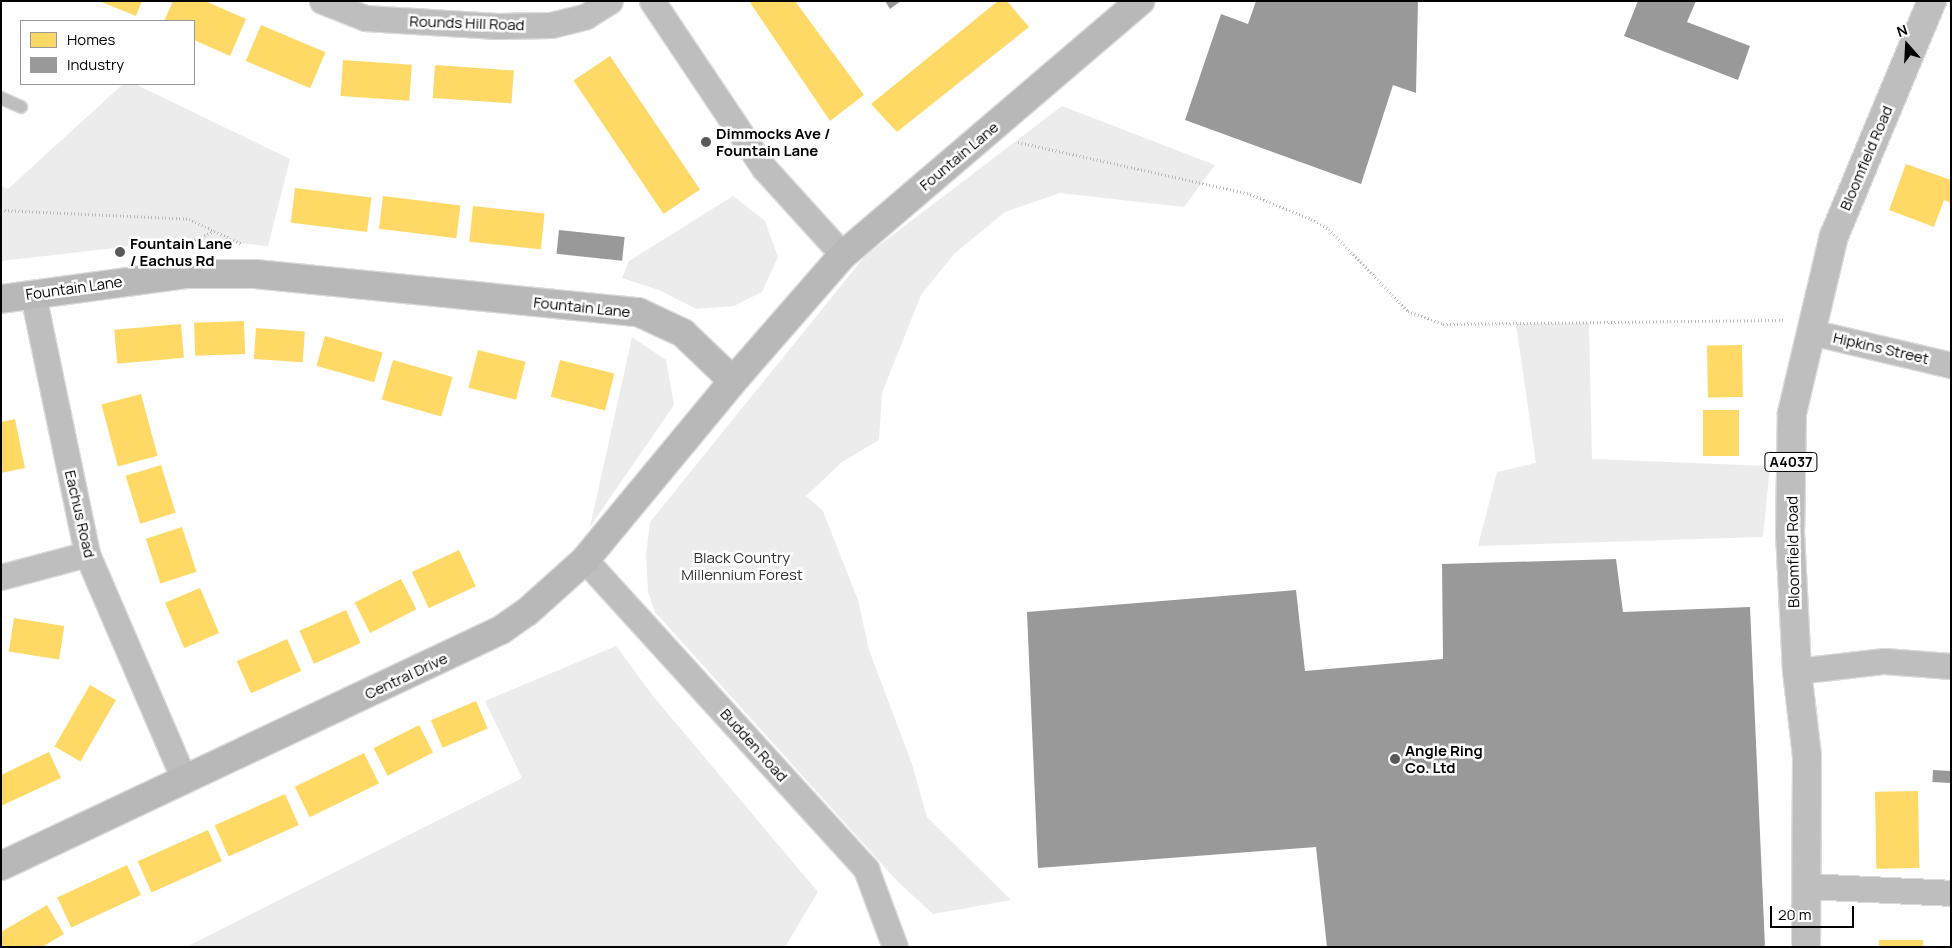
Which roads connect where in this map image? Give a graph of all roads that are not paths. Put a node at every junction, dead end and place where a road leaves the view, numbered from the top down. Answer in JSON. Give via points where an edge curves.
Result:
{"nodes":[{"id":1,"x":322,"y":1,"type":"edge"},
{"id":2,"x":610,"y":1,"type":"edge"},
{"id":3,"x":652,"y":1,"type":"edge"},
{"id":4,"x":1140,"y":1,"type":"edge"},
{"id":5,"x":1932,"y":1,"type":"edge"},
{"id":6,"x":1,"y":98,"type":"edge"},
{"id":7,"x":21,"y":108,"type":"dead end"},
{"id":8,"x":843,"y":255,"type":"junction"},
{"id":9,"x":33,"y":295,"type":"junction"},
{"id":10,"x":1,"y":298,"type":"edge"},
{"id":11,"x":1813,"y":326,"type":"junction"},
{"id":12,"x":1951,"y":365,"type":"edge"},
{"id":13,"x":733,"y":381,"type":"junction"},
{"id":14,"x":87,"y":554,"type":"junction"},
{"id":15,"x":586,"y":560,"type":"junction"},
{"id":16,"x":1,"y":577,"type":"edge"},
{"id":17,"x":1951,"y":666,"type":"edge"},
{"id":18,"x":1797,"y":671,"type":"junction"},
{"id":19,"x":184,"y":779,"type":"junction"},
{"id":20,"x":1,"y":866,"type":"edge"},
{"id":21,"x":1805,"y":886,"type":"junction"},
{"id":22,"x":1951,"y":892,"type":"edge"},
{"id":23,"x":895,"y":947,"type":"edge"},
{"id":24,"x":1806,"y":947,"type":"edge"}],
"edges":[{"from":1,"to":2,"type":"street","name":"Rounds Hill Road","via":[[364,18],[497,26],[551,25],[586,16]]},
{"from":3,"to":8,"type":"street","via":[[764,168]]},
{"from":4,"to":8,"type":"street","name":"Fountain Lane"},
{"from":5,"to":11,"type":"main road","name":"Bloomfield Road","number":"A4037","via":[[1834,236]]},
{"from":6,"to":7,"type":"lane"},
{"from":8,"to":13,"type":"street","name":"Fountain Lane"},
{"from":9,"to":10,"type":"street","name":"Fountain Lane"},
{"from":9,"to":13,"type":"street","name":"Fountain Lane","via":[[185,274],[268,276],[638,312],[683,333]]},
{"from":9,"to":14,"type":"street","name":"Eachus Road"},
{"from":11,"to":12,"type":"street","name":"Hipkins Street"},
{"from":11,"to":18,"type":"main road","name":"Bloomfield Road","number":"A4037","via":[[1792,413],[1790,535]]},
{"from":13,"to":15,"type":"street","name":"Central Drive"},
{"from":14,"to":16,"type":"street"},
{"from":14,"to":19,"type":"street","name":"Eachus Road"},
{"from":15,"to":19,"type":"street","name":"Central Drive","via":[[527,612],[501,630]]},
{"from":15,"to":23,"type":"street","name":"Budden Road","via":[[866,869]]},
{"from":17,"to":18,"type":"street","via":[[1884,661]]},
{"from":18,"to":21,"type":"main road","name":"Bloomfield Road","number":"A4037","via":[[1807,756]]},
{"from":19,"to":20,"type":"street","name":"Central Drive"},
{"from":21,"to":22,"type":"street"},
{"from":21,"to":24,"type":"main road","name":"Bloomfield Road","number":"A4037"}]}
